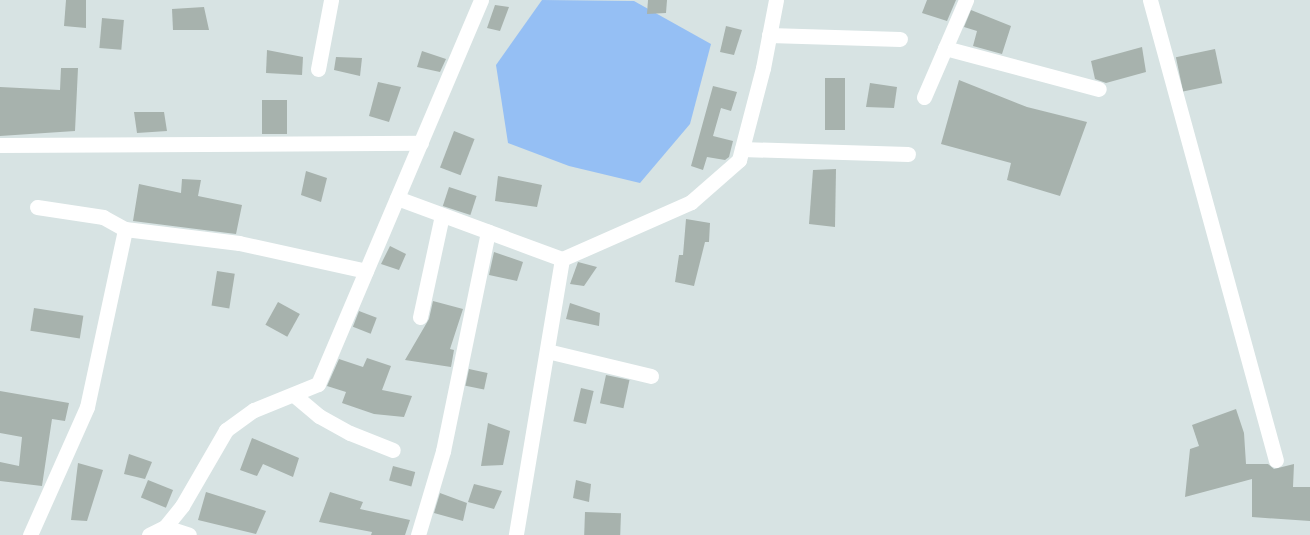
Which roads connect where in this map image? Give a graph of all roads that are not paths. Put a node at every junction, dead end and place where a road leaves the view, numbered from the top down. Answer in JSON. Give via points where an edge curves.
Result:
{"nodes":[{"id":1,"x":330,"y":0,"type":"edge"},
{"id":2,"x":481,"y":0,"type":"edge"},
{"id":3,"x":776,"y":0,"type":"edge"},
{"id":4,"x":966,"y":0,"type":"edge"},
{"id":5,"x":1150,"y":0,"type":"edge"},
{"id":6,"x":770,"y":35,"type":"junction"},
{"id":7,"x":900,"y":39,"type":"dead end"},
{"id":8,"x":945,"y":48,"type":"junction"},
{"id":9,"x":318,"y":69,"type":"dead end"},
{"id":10,"x":1099,"y":89,"type":"dead end"},
{"id":11,"x":924,"y":97,"type":"dead end"},
{"id":12,"x":421,"y":143,"type":"junction"},
{"id":13,"x":0,"y":145,"type":"edge"},
{"id":14,"x":742,"y":148,"type":"junction"},
{"id":15,"x":908,"y":154,"type":"dead end"},
{"id":16,"x":397,"y":198,"type":"junction"},
{"id":17,"x":37,"y":207,"type":"dead end"},
{"id":18,"x":442,"y":215,"type":"junction"},
{"id":19,"x":125,"y":229,"type":"junction"},
{"id":20,"x":488,"y":232,"type":"junction"},
{"id":21,"x":562,"y":258,"type":"junction"},
{"id":22,"x":366,"y":271,"type":"junction"},
{"id":23,"x":420,"y":317,"type":"dead end"},
{"id":24,"x":547,"y":351,"type":"junction"},
{"id":25,"x":651,"y":376,"type":"dead end"},
{"id":26,"x":294,"y":395,"type":"junction"},
{"id":27,"x":392,"y":450,"type":"dead end"},
{"id":28,"x":1276,"y":460,"type":"dead end"},
{"id":29,"x":165,"y":527,"type":"junction"},
{"id":30,"x":30,"y":535,"type":"edge"},
{"id":31,"x":149,"y":535,"type":"edge"},
{"id":32,"x":189,"y":535,"type":"edge"},
{"id":33,"x":418,"y":535,"type":"edge"},
{"id":34,"x":516,"y":535,"type":"edge"}],
"edges":[{"from":1,"to":9,"type":"street"},
{"from":2,"to":12,"type":"street"},
{"from":3,"to":6,"type":"street"},
{"from":4,"to":8,"type":"street"},
{"from":5,"to":28,"type":"street"},
{"from":6,"to":7,"type":"street"},
{"from":6,"to":14,"type":"street"},
{"from":8,"to":10,"type":"street"},
{"from":8,"to":11,"type":"street"},
{"from":12,"to":13,"type":"street"},
{"from":12,"to":16,"type":"street"},
{"from":14,"to":15,"type":"street"},
{"from":14,"to":21,"type":"street","via":[[739,160],[692,202]]},
{"from":16,"to":18,"type":"street"},
{"from":16,"to":22,"type":"street"},
{"from":17,"to":19,"type":"street","via":[[103,217]]},
{"from":18,"to":20,"type":"street"},
{"from":18,"to":23,"type":"street"},
{"from":19,"to":22,"type":"street","via":[[238,243]]},
{"from":19,"to":30,"type":"street","via":[[87,408]]},
{"from":20,"to":21,"type":"street"},
{"from":20,"to":33,"type":"street","via":[[443,451]]},
{"from":21,"to":24,"type":"street"},
{"from":22,"to":26,"type":"street","via":[[318,384]]},
{"from":24,"to":25,"type":"street"},
{"from":24,"to":34,"type":"street"},
{"from":26,"to":27,"type":"street","via":[[319,416],[350,433]]},
{"from":26,"to":29,"type":"street","via":[[254,410],[226,430],[182,506]]},
{"from":29,"to":31,"type":"street"},
{"from":29,"to":32,"type":"street"}]}
